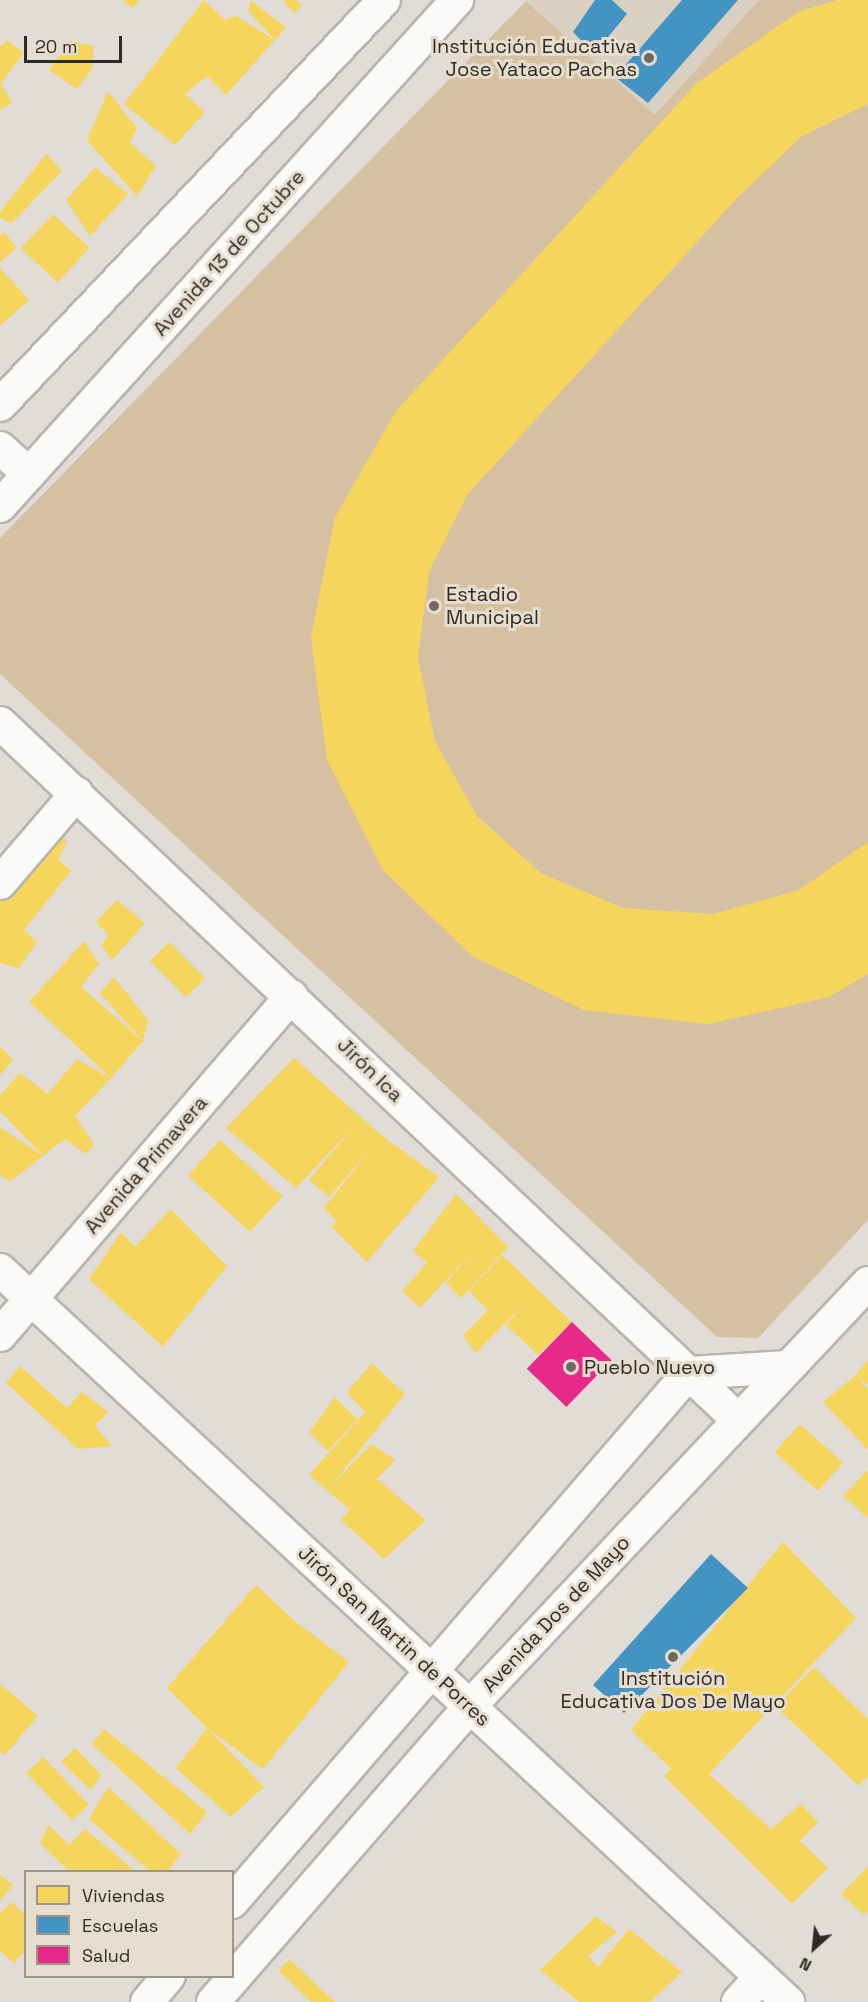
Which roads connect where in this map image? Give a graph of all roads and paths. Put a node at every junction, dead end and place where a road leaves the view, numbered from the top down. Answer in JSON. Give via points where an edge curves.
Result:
{"nodes":[{"id":1,"x":384,"y":0,"type":"edge"},
{"id":2,"x":444,"y":5,"type":"edge"},
{"id":3,"x":0,"y":405,"type":"edge"},
{"id":4,"x":0,"y":448,"type":"edge"},
{"id":5,"x":29,"y":474,"type":"junction"},
{"id":6,"x":0,"y":506,"type":"edge"},
{"id":7,"x":0,"y":723,"type":"edge"},
{"id":8,"x":77,"y":793,"type":"junction"},
{"id":9,"x":0,"y":883,"type":"edge"},
{"id":10,"x":292,"y":996,"type":"junction"},
{"id":11,"x":0,"y":1270,"type":"edge"},
{"id":12,"x":868,"y":1283,"type":"edge"},
{"id":13,"x":31,"y":1299,"type":"junction"},
{"id":14,"x":0,"y":1335,"type":"edge"},
{"id":15,"x":786,"y":1367,"type":"junction"},
{"id":16,"x":688,"y":1373,"type":"junction"},
{"id":17,"x":737,"y":1419,"type":"junction"},
{"id":18,"x":432,"y":1671,"type":"junction"},
{"id":19,"x":470,"y":1706,"type":"junction"},
{"id":20,"x":234,"y":1900,"type":"edge"},
{"id":21,"x":761,"y":1977,"type":"junction"},
{"id":22,"x":168,"y":1978,"type":"edge"},
{"id":23,"x":234,"y":1978,"type":"edge"},
{"id":24,"x":234,"y":1978,"type":"edge"},
{"id":25,"x":147,"y":2002,"type":"edge"},
{"id":26,"x":213,"y":2002,"type":"edge"},
{"id":27,"x":738,"y":2002,"type":"edge"},
{"id":28,"x":789,"y":2002,"type":"edge"}],
"edges":[{"from":1,"to":3,"type":"street"},
{"from":2,"to":5,"type":"street","name":"Avenida 13 de Octubre"},
{"from":4,"to":5,"type":"street"},
{"from":5,"to":6,"type":"street","name":"Avenida 13 de Octubre"},
{"from":7,"to":8,"type":"street","name":"Jirón Ica"},
{"from":8,"to":9,"type":"street"},
{"from":8,"to":10,"type":"street","name":"Jirón Ica"},
{"from":10,"to":13,"type":"street","name":"Avenida Primavera"},
{"from":10,"to":16,"type":"street","name":"Jirón Ica"},
{"from":11,"to":13,"type":"street","name":"Jirón San Martin de Porres"},
{"from":12,"to":15,"type":"street","name":"Avenida Dos de Mayo"},
{"from":13,"to":14,"type":"street","name":"Avenida Primavera"},
{"from":13,"to":18,"type":"street","name":"Jirón San Martin de Porres"},
{"from":15,"to":16,"type":"street"},
{"from":15,"to":17,"type":"street","name":"Avenida Dos de Mayo"},
{"from":16,"to":17,"type":"street","name":"Jirón Ica"},
{"from":16,"to":18,"type":"street"},
{"from":17,"to":19,"type":"street","name":"Avenida Dos de Mayo"},
{"from":18,"to":19,"type":"street","name":"Jirón San Martin de Porres"},
{"from":18,"to":20,"type":"street"},
{"from":19,"to":21,"type":"street","name":"Jirón San Martin de Porres"},
{"from":19,"to":24,"type":"street","name":"Avenida Dos de Mayo"},
{"from":21,"to":27,"type":"street"},
{"from":21,"to":28,"type":"street","name":"Jirón San Martin de Porres"},
{"from":22,"to":25,"type":"street"},
{"from":23,"to":26,"type":"street","name":"Avenida Dos de Mayo"}]}
